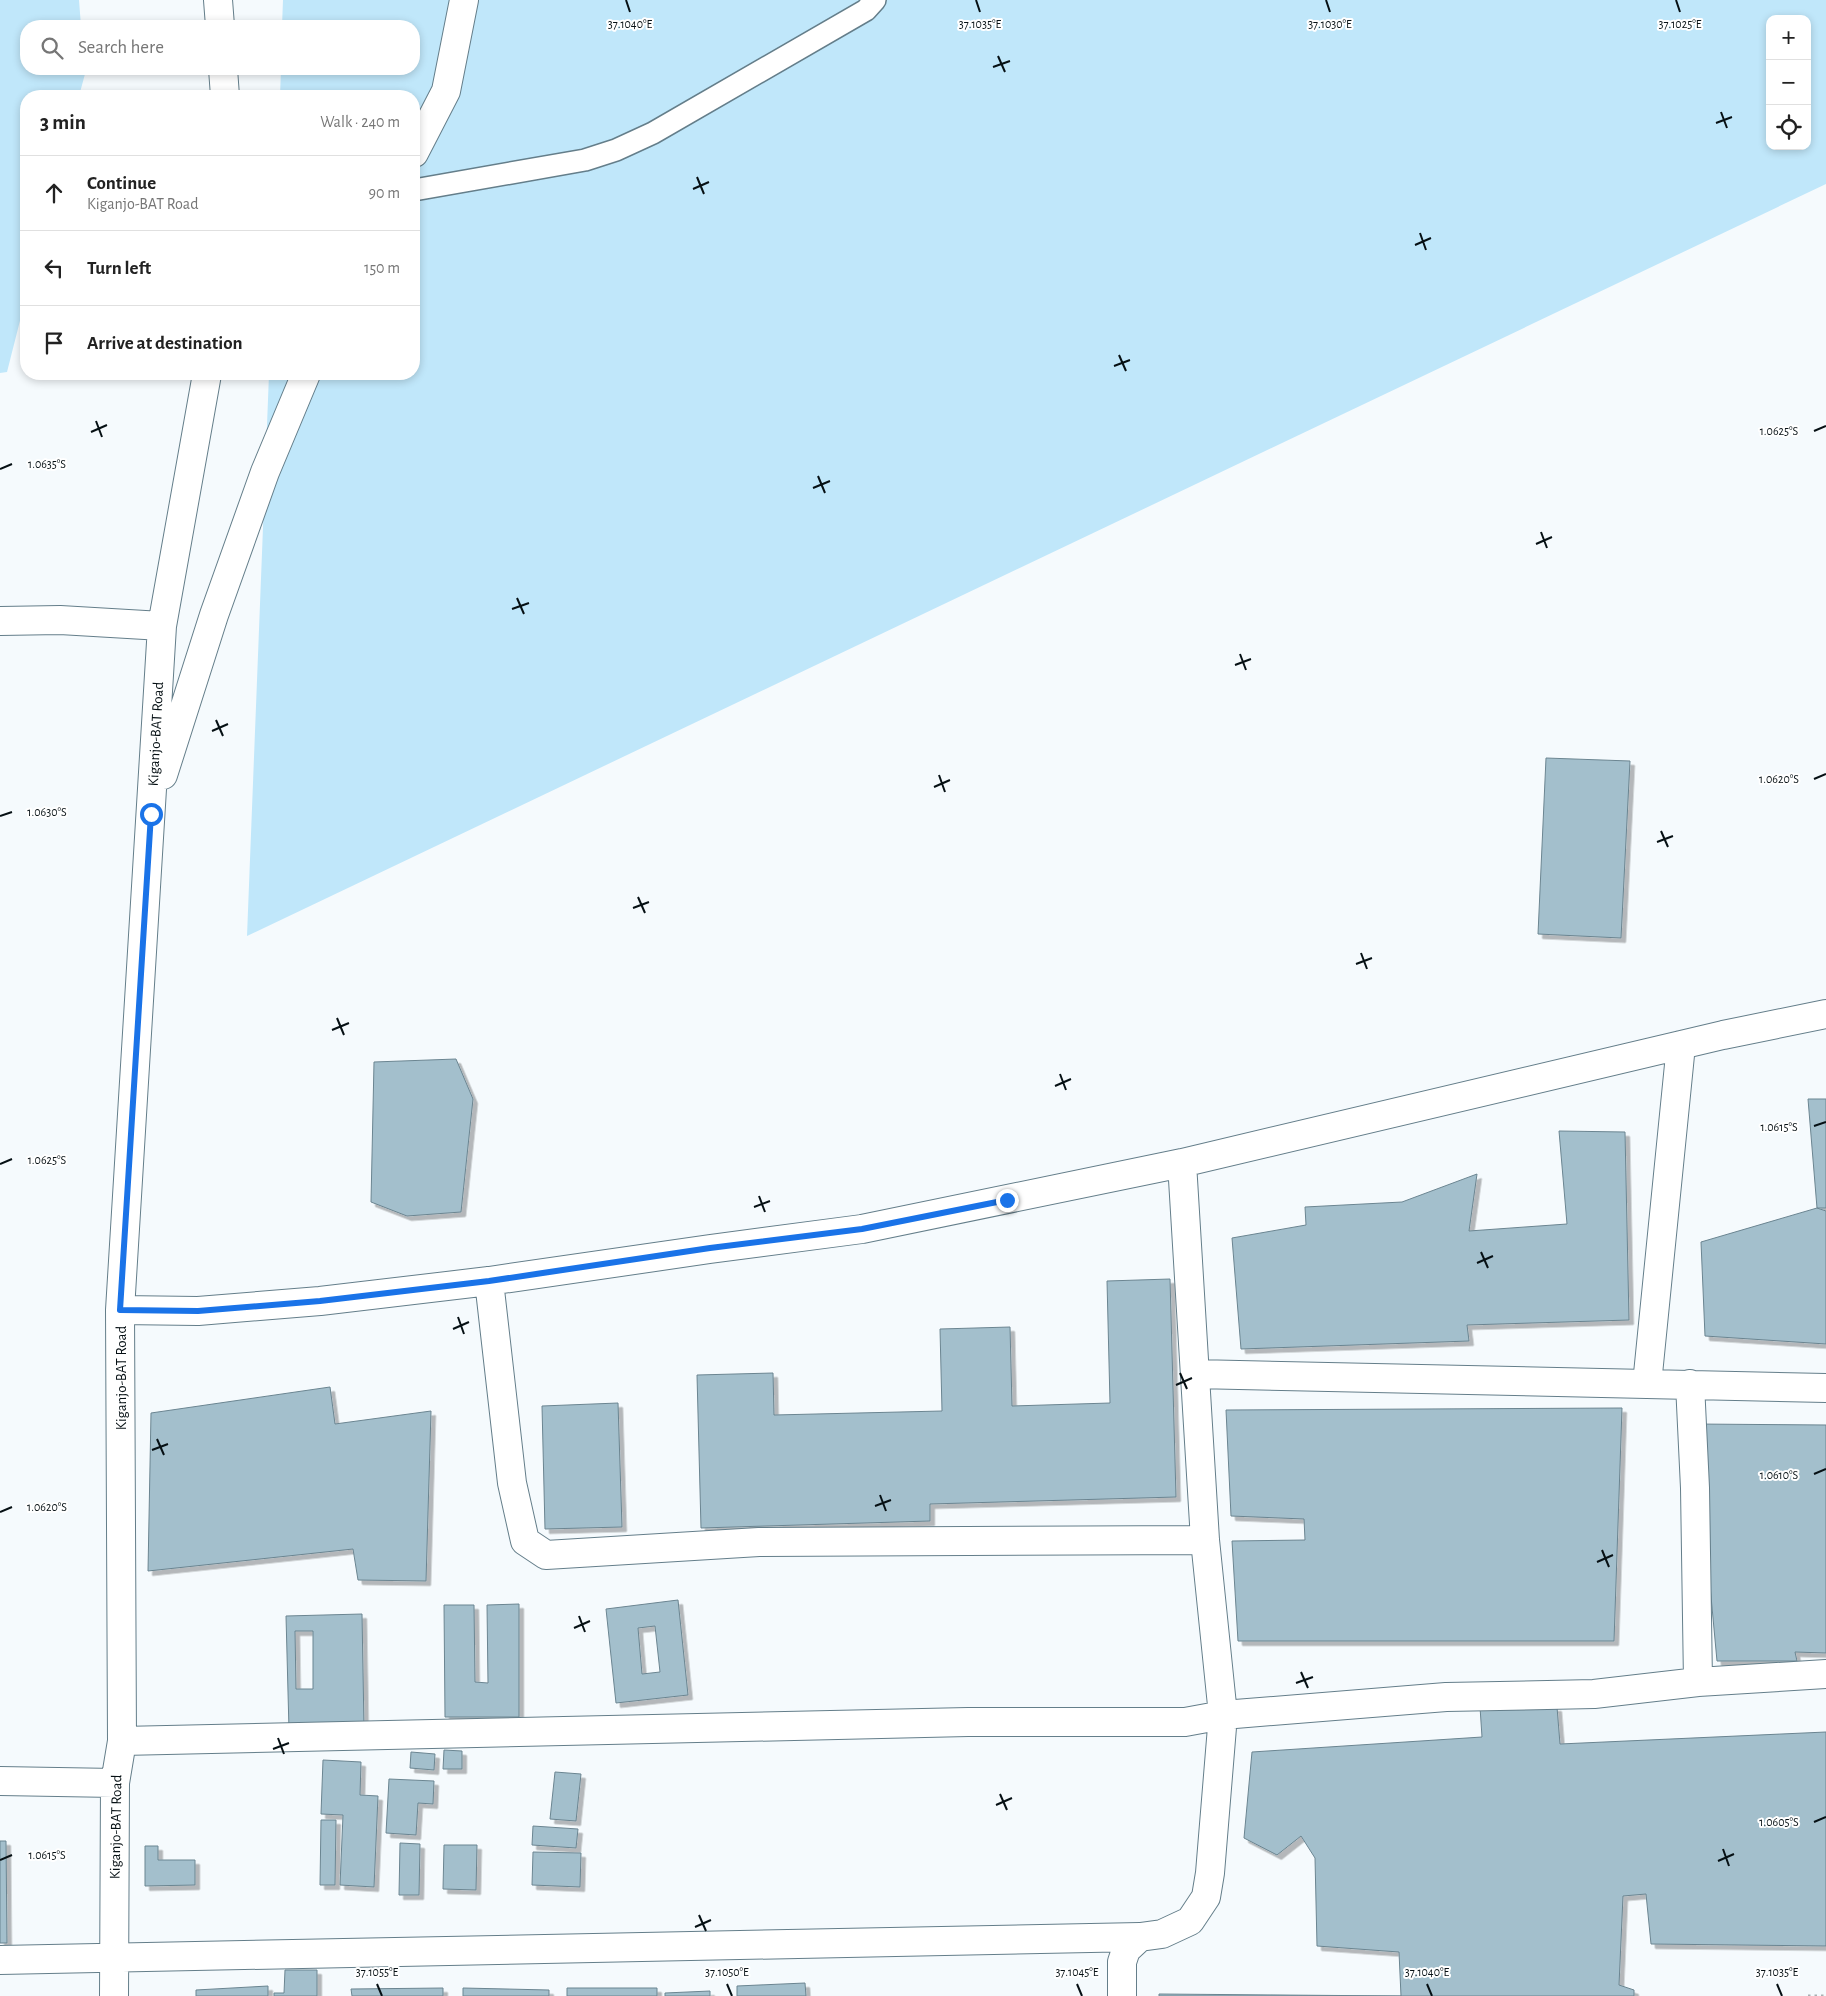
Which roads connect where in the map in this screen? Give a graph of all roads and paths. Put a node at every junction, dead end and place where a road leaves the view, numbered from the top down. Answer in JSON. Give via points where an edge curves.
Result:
{"nodes":[{"id":1,"x":218,"y":0,"type":"edge"},
{"id":2,"x":464,"y":0,"type":"edge"},
{"id":3,"x":875,"y":0,"type":"edge"},
{"id":4,"x":220,"y":20,"type":"edge"},
{"id":5,"x":223,"y":75,"type":"edge"},
{"id":6,"x":225,"y":90,"type":"edge"},
{"id":7,"x":420,"y":141,"type":"edge"},
{"id":8,"x":420,"y":189,"type":"edge"},
{"id":9,"x":206,"y":380,"type":"edge"},
{"id":10,"x":303,"y":380,"type":"edge"},
{"id":11,"x":0,"y":621,"type":"edge"},
{"id":12,"x":162,"y":626,"type":"junction"},
{"id":13,"x":151,"y":814,"type":"junction"},
{"id":14,"x":1826,"y":1014,"type":"edge"},
{"id":15,"x":1682,"y":1045,"type":"junction"},
{"id":16,"x":1182,"y":1163,"type":"junction"},
{"id":17,"x":489,"y":1281,"type":"junction"},
{"id":18,"x":120,"y":1310,"type":"junction"},
{"id":19,"x":1195,"y":1374,"type":"junction"},
{"id":20,"x":1647,"y":1384,"type":"junction"},
{"id":21,"x":1690,"y":1384,"type":"junction"},
{"id":22,"x":1826,"y":1388,"type":"edge"},
{"id":23,"x":1205,"y":1540,"type":"junction"},
{"id":24,"x":1826,"y":1674,"type":"edge"},
{"id":25,"x":1698,"y":1682,"type":"junction"},
{"id":26,"x":1223,"y":1715,"type":"junction"},
{"id":27,"x":122,"y":1741,"type":"junction"},
{"id":28,"x":0,"y":1781,"type":"edge"},
{"id":29,"x":115,"y":1783,"type":"junction"},
{"id":30,"x":1140,"y":1937,"type":"junction"},
{"id":31,"x":115,"y":1958,"type":"junction"},
{"id":32,"x":0,"y":1960,"type":"edge"},
{"id":33,"x":114,"y":1996,"type":"edge"},
{"id":34,"x":1122,"y":1996,"type":"edge"},
{"id":35,"x":1808,"y":1996,"type":"edge"},
{"id":36,"x":1826,"y":1996,"type":"edge"}],
"edges":[{"from":1,"to":4,"type":"street"},
{"from":2,"to":7,"type":"street","via":[[446,91]]},
{"from":3,"to":8,"type":"lane","via":[[866,10],[653,133],[616,150],[585,160]]},
{"from":5,"to":6,"type":"street"},
{"from":9,"to":12,"type":"street","name":"Kiganjo-BAT Road"},
{"from":10,"to":13,"type":"street","via":[[265,472],[214,615]]},
{"from":11,"to":12,"type":"street","via":[[60,620]]},
{"from":12,"to":13,"type":"street","name":"Kiganjo-BAT Road"},
{"from":13,"to":18,"type":"street","name":"Kiganjo-BAT Road"},
{"from":14,"to":15,"type":"street"},
{"from":15,"to":16,"type":"street"},
{"from":15,"to":20,"type":"street"},
{"from":16,"to":17,"type":"street","via":[[862,1229]]},
{"from":16,"to":19,"type":"street"},
{"from":17,"to":18,"type":"street","via":[[320,1301],[198,1311]]},
{"from":17,"to":23,"type":"street","via":[[512,1483],[525,1541],[546,1555],[759,1542]]},
{"from":18,"to":27,"type":"street","name":"Kiganjo-BAT Road"},
{"from":19,"to":20,"type":"street"},
{"from":19,"to":23,"type":"street"},
{"from":20,"to":21,"type":"street"},
{"from":21,"to":22,"type":"street"},
{"from":21,"to":25,"type":"street"},
{"from":23,"to":26,"type":"street"},
{"from":24,"to":25,"type":"street"},
{"from":25,"to":26,"type":"street","via":[[1594,1694],[1446,1697]]},
{"from":26,"to":27,"type":"street","via":[[1185,1722],[968,1722]]},
{"from":26,"to":30,"type":"street","via":[[1206,1897],[1190,1921],[1162,1934]]},
{"from":27,"to":29,"type":"street","name":"Kiganjo-BAT Road"},
{"from":28,"to":29,"type":"street"},
{"from":29,"to":31,"type":"street","name":"Kiganjo-BAT Road"},
{"from":30,"to":31,"type":"street"},
{"from":30,"to":34,"type":"street","via":[[1126,1950],[1122,1962]]},
{"from":31,"to":32,"type":"street"},
{"from":31,"to":33,"type":"street","name":"Kiganjo-BAT Road"},
{"from":35,"to":36,"type":"path"}]}
